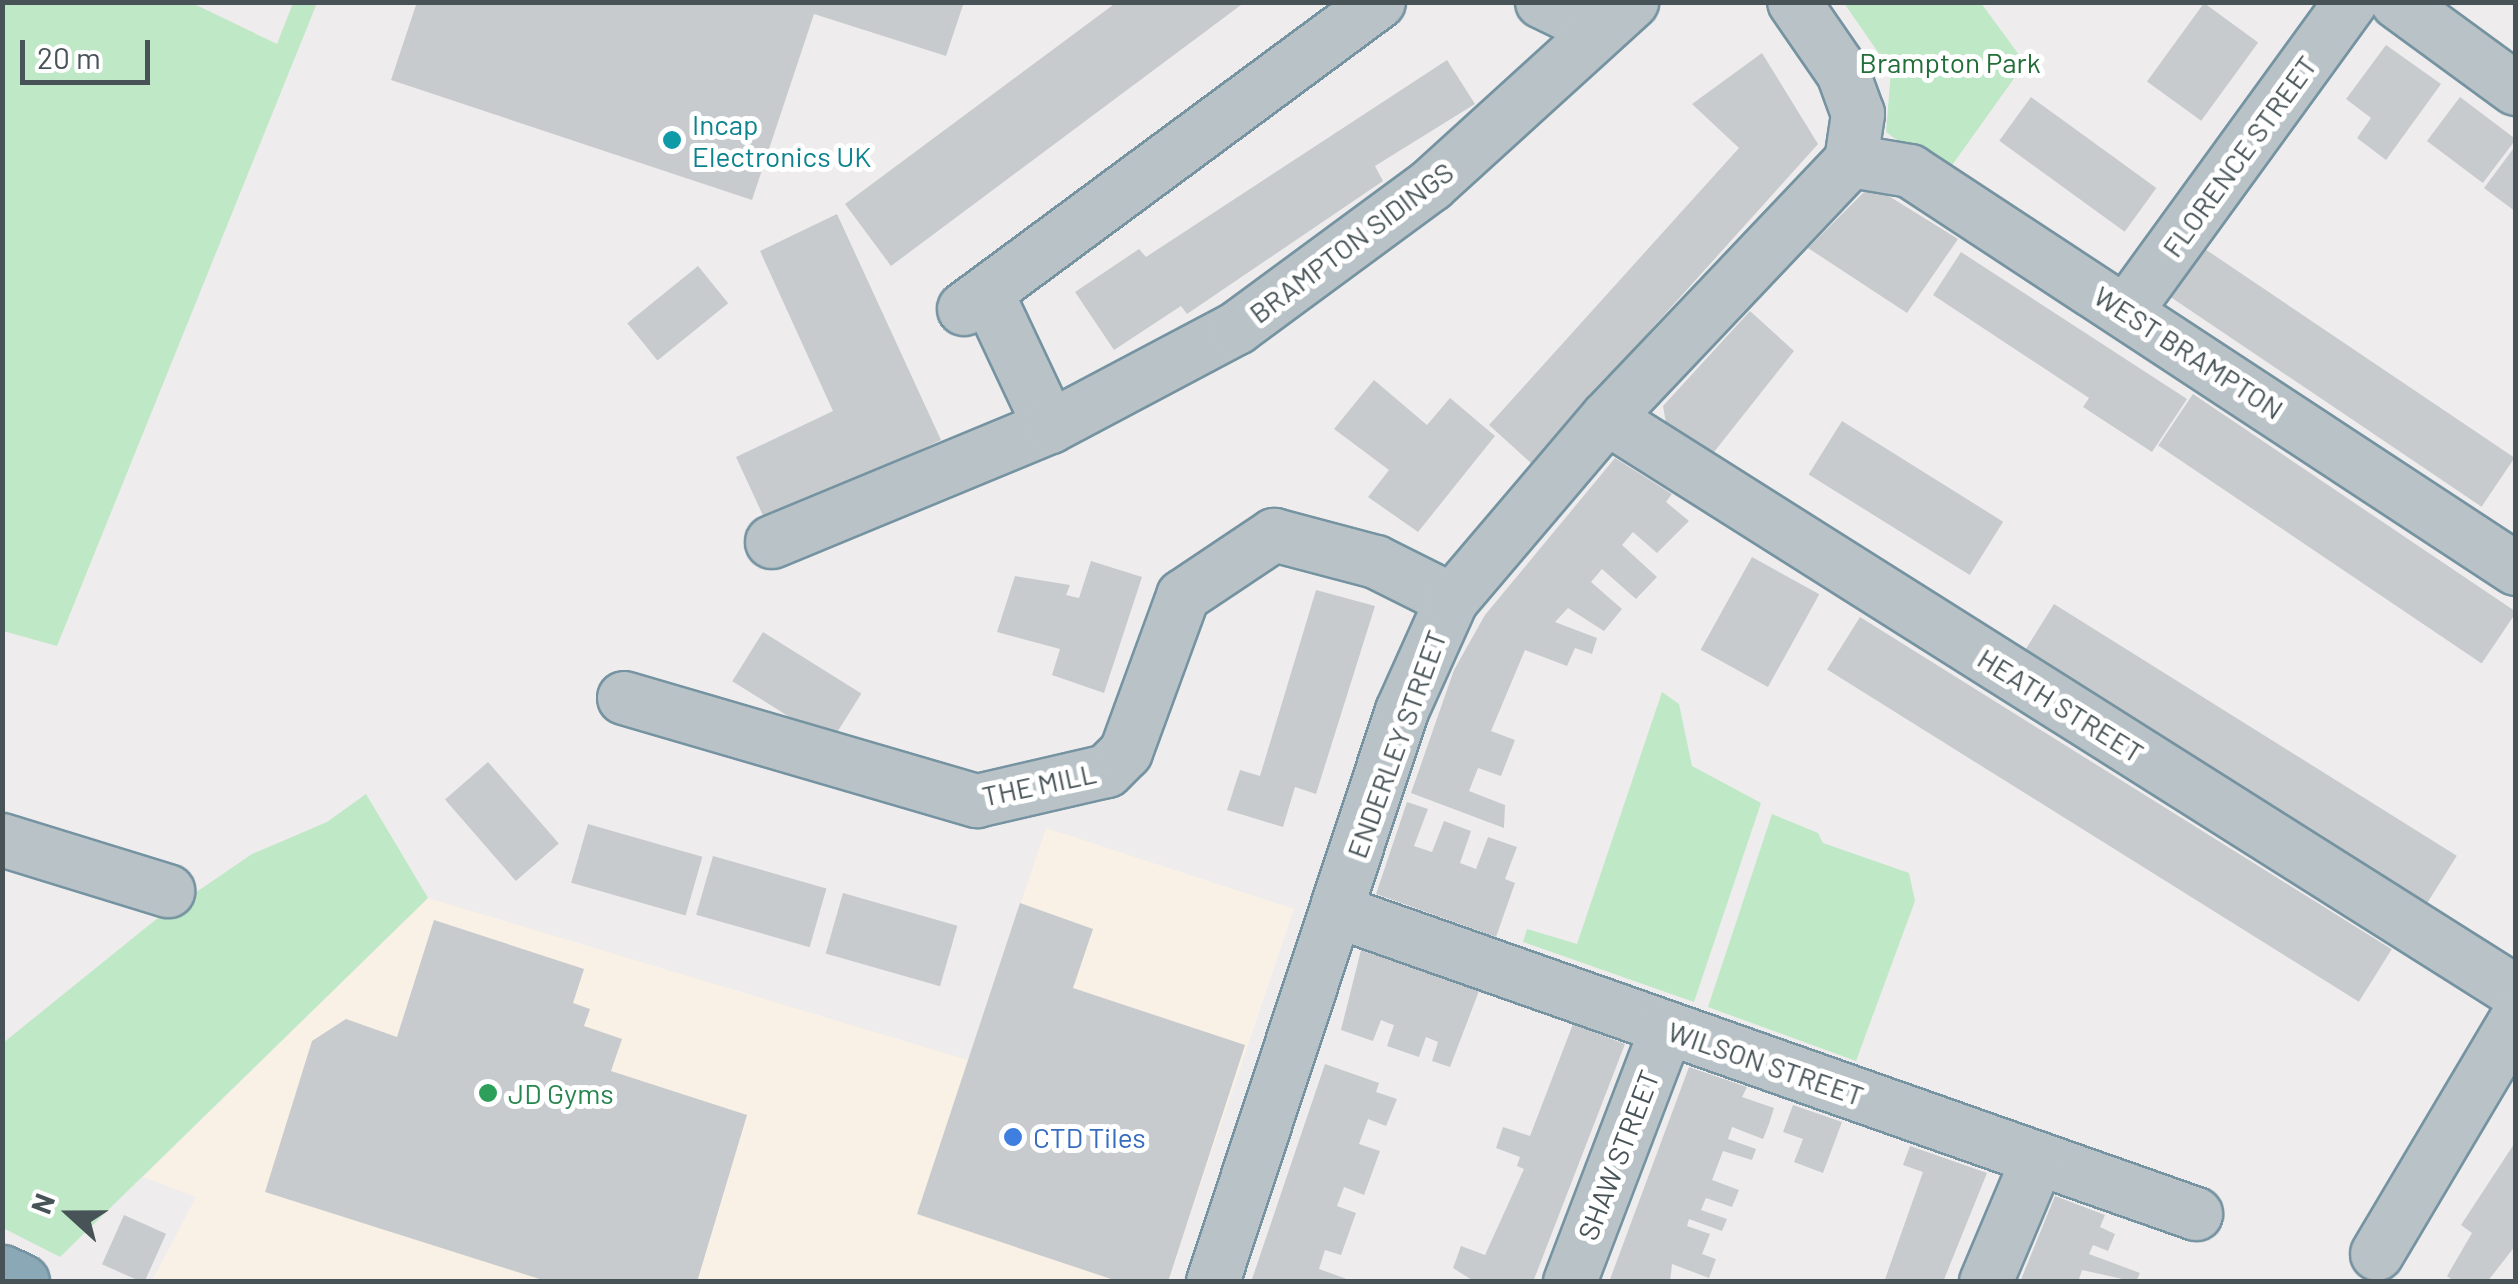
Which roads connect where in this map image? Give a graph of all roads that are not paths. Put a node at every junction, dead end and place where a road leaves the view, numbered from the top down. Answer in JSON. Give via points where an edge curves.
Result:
{"nodes":[{"id":1,"x":1379,"y":2,"type":"edge"},
{"id":2,"x":1542,"y":2,"type":"edge"},
{"id":3,"x":1794,"y":2,"type":"edge"},
{"id":4,"x":2352,"y":2,"type":"edge"},
{"id":5,"x":2397,"y":2,"type":"edge"},
{"id":6,"x":1616,"y":16,"type":"edge"},
{"id":7,"x":2516,"y":89,"type":"edge"},
{"id":8,"x":1851,"y":162,"type":"junction"},
{"id":9,"x":2126,"y":310,"type":"junction"},
{"id":10,"x":1607,"y":418,"type":"junction"},
{"id":11,"x":1050,"y":428,"type":"junction"},
{"id":12,"x":772,"y":542,"type":"dead end"},
{"id":13,"x":2516,"y":568,"type":"edge"},
{"id":14,"x":1452,"y":600,"type":"junction"},
{"id":15,"x":659,"y":693,"type":"dead end"},
{"id":16,"x":2,"y":840,"type":"edge"},
{"id":17,"x":168,"y":891,"type":"dead end"},
{"id":18,"x":1336,"y":911,"type":"junction"},
{"id":19,"x":2516,"y":992,"type":"edge"},
{"id":20,"x":2516,"y":1020,"type":"edge"},
{"id":21,"x":1667,"y":1028,"type":"junction"},
{"id":22,"x":2038,"y":1159,"type":"junction"},
{"id":23,"x":2196,"y":1214,"type":"dead end"},
{"id":24,"x":2377,"y":1254,"type":"dead end"},
{"id":25,"x":2,"y":1273,"type":"edge"},
{"id":26,"x":20,"y":1282,"type":"edge"},
{"id":27,"x":1213,"y":1282,"type":"edge"},
{"id":28,"x":1570,"y":1282,"type":"edge"},
{"id":29,"x":1986,"y":1282,"type":"edge"}],
"edges":[{"from":1,"to":11,"type":"street","via":[[975,301],[1022,358]]},
{"from":2,"to":6,"type":"street"},
{"from":3,"to":8,"type":"street","via":[[1842,73],[1858,114]]},
{"from":4,"to":9,"type":"street","name":"FLORENCE STREET"},
{"from":5,"to":7,"type":"street"},
{"from":6,"to":11,"type":"street","name":"BRAMPTON SIDINGS","via":[[1322,272],[1237,328]]},
{"from":8,"to":9,"type":"street","name":"WEST BRAMPTON","via":[[1910,171]]},
{"from":8,"to":10,"type":"street","name":"ENDERLEY STREET"},
{"from":9,"to":13,"type":"street","name":"WEST BRAMPTON"},
{"from":10,"to":14,"type":"street","name":"ENDERLEY STREET"},
{"from":10,"to":19,"type":"street","name":"HEATH STREET"},
{"from":11,"to":12,"type":"street","name":"BRAMPTON SIDINGS"},
{"from":14,"to":15,"type":"street","name":"THE MILL","via":[[1376,562],[1274,535],[1182,596],[1126,752],[1107,771],[977,800]]},
{"from":14,"to":18,"type":"street","name":"ENDERLEY STREET","via":[[1402,710]]},
{"from":16,"to":17,"type":"street"},
{"from":18,"to":21,"type":"street","name":"WILSON STREET"},
{"from":18,"to":27,"type":"street","name":"ENDERLEY STREET"},
{"from":20,"to":24,"type":"street"},
{"from":21,"to":22,"type":"street","name":"WILSON STREET"},
{"from":21,"to":28,"type":"street","name":"SHAW STREET"},
{"from":22,"to":23,"type":"street","name":"WILSON STREET"},
{"from":22,"to":29,"type":"street"},
{"from":25,"to":26,"type":"highway"}]}
